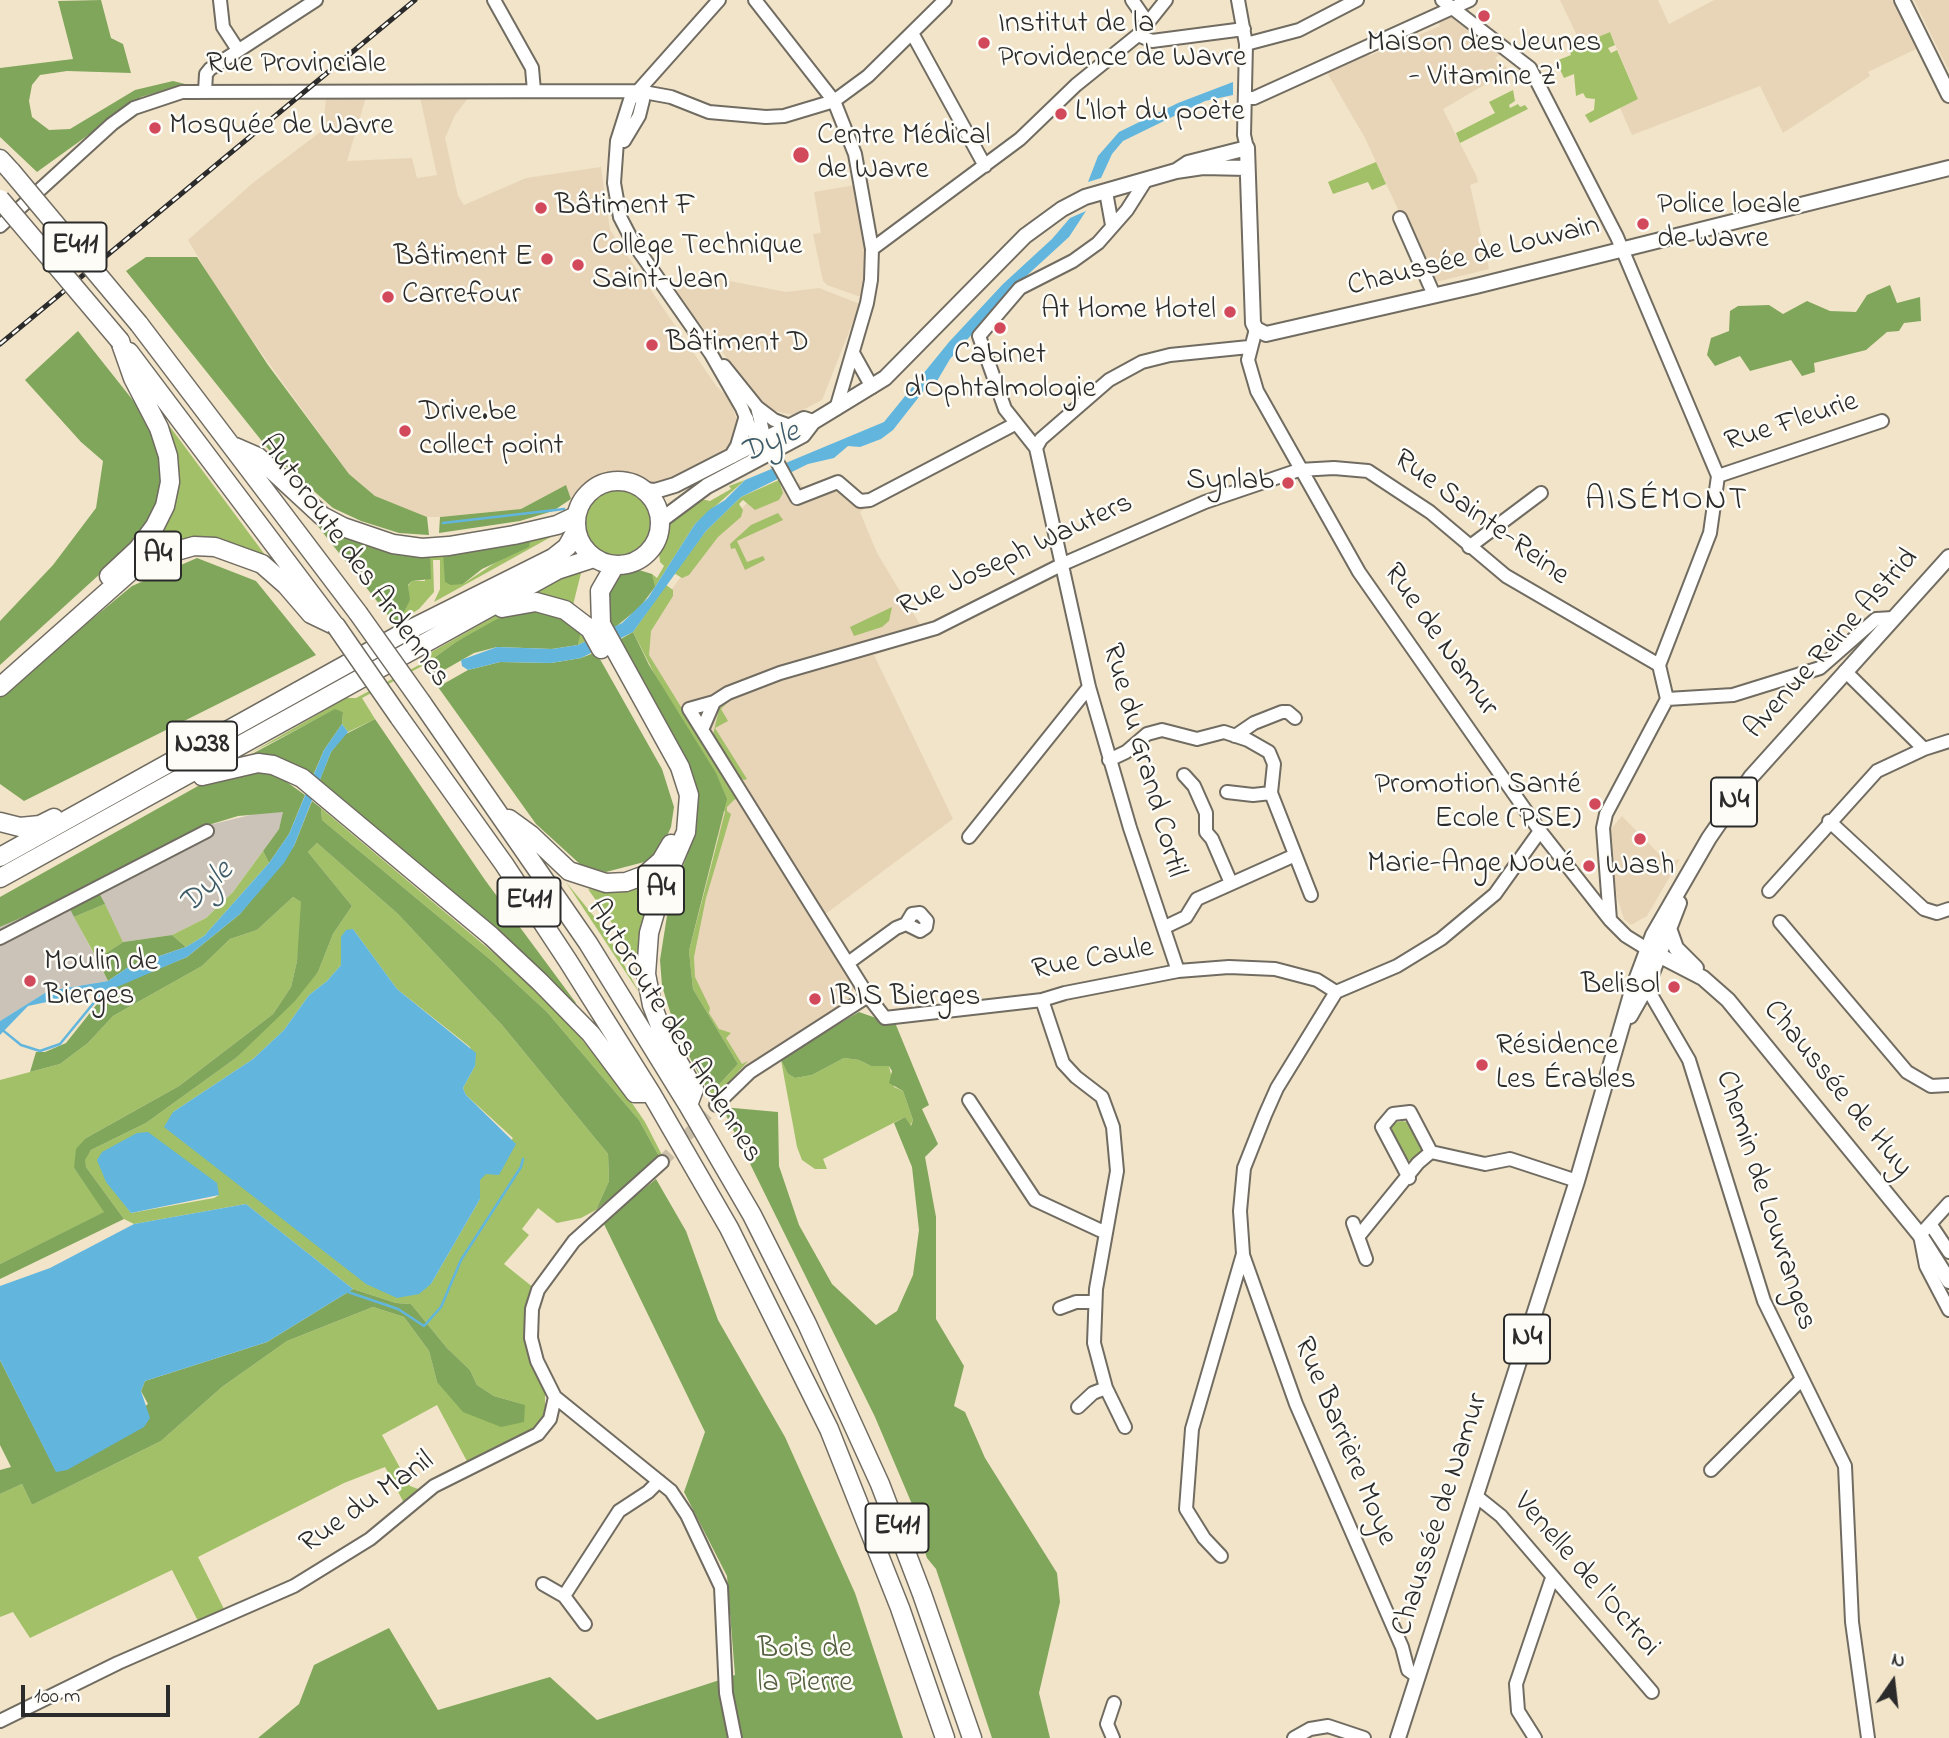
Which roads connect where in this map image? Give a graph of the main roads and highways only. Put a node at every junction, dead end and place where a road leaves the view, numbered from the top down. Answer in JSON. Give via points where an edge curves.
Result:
{"nodes":[{"id":1,"x":1902,"y":0,"type":"edge"},
{"id":2,"x":1949,"y":95,"type":"edge"},
{"id":3,"x":5,"y":165,"type":"edge"},
{"id":4,"x":1247,"y":168,"type":"junction"},
{"id":5,"x":1949,"y":168,"type":"edge"},
{"id":6,"x":1176,"y":171,"type":"junction"},
{"id":7,"x":0,"y":199,"type":"edge"},
{"id":8,"x":120,"y":341,"type":"junction"},
{"id":9,"x":746,"y":419,"type":"road end"},
{"id":10,"x":813,"y":422,"type":"junction"},
{"id":11,"x":235,"y":447,"type":"junction"},
{"id":12,"x":772,"y":451,"type":"junction"},
{"id":13,"x":731,"y":457,"type":"junction"},
{"id":14,"x":643,"y":490,"type":"junction"},
{"id":15,"x":660,"y":521,"type":"junction"},
{"id":16,"x":576,"y":524,"type":"junction"},
{"id":17,"x":1949,"y":556,"type":"edge"},
{"id":18,"x":594,"y":558,"type":"junction"},
{"id":19,"x":615,"y":565,"type":"junction"},
{"id":20,"x":488,"y":609,"type":"junction"},
{"id":21,"x":336,"y":626,"type":"junction"},
{"id":22,"x":596,"y":627,"type":"junction"},
{"id":23,"x":612,"y":658,"type":"junction"},
{"id":24,"x":0,"y":672,"type":"edge"},
{"id":25,"x":0,"y":687,"type":"edge"},
{"id":26,"x":184,"y":777,"type":"junction"},
{"id":27,"x":90,"y":807,"type":"junction"},
{"id":28,"x":127,"y":808,"type":"junction"},
{"id":29,"x":499,"y":811,"type":"junction"},
{"id":30,"x":0,"y":822,"type":"edge"},
{"id":31,"x":3,"y":851,"type":"edge"},
{"id":32,"x":1688,"y":874,"type":"junction"},
{"id":33,"x":0,"y":878,"type":"edge"},
{"id":34,"x":1670,"y":930,"type":"junction"},
{"id":35,"x":1653,"y":952,"type":"junction"},
{"id":36,"x":1703,"y":978,"type":"junction"},
{"id":37,"x":1624,"y":1026,"type":"junction"},
{"id":38,"x":651,"y":1093,"type":"junction"},
{"id":39,"x":688,"y":1105,"type":"junction"},
{"id":40,"x":1949,"y":1281,"type":"edge"},
{"id":41,"x":945,"y":1738,"type":"edge"},
{"id":42,"x":972,"y":1738,"type":"edge"},
{"id":43,"x":1398,"y":1738,"type":"edge"}],
"edges":[{"from":1,"to":2,"type":"main road"},
{"from":3,"to":11,"type":"highway","name":"Autoroute des Ardennes","number":"E411","bridge":true},
{"from":4,"to":5,"type":"main road","name":"Chaussée de Louvain","via":[[1255,329],[1266,334]]},
{"from":4,"to":6,"type":"main road"},
{"from":4,"to":6,"type":"main road","via":[[1247,148],[1188,163]]},
{"from":6,"to":10,"type":"main road","via":[[1085,197],[1062,209],[1025,236],[904,363]]},
{"from":7,"to":8,"type":"highway","name":"Autoroute des Ardennes","number":"E411","bridge":true},
{"from":8,"to":21,"type":"highway","name":"Autoroute des Ardennes","number":"E411"},
{"from":8,"to":24,"type":"highway","number":"A4","via":[[168,456],[170,482],[165,506],[138,549]]},
{"from":9,"to":13,"type":"main road"},
{"from":10,"to":12,"type":"main road","via":[[803,435]]},
{"from":10,"to":12,"type":"main road","via":[[804,419],[790,426]]},
{"from":11,"to":16,"type":"highway","via":[[258,457],[322,516],[393,544],[449,546]]},
{"from":11,"to":29,"type":"highway","name":"Autoroute des Ardennes","number":"E411","bridge":true},
{"from":12,"to":13,"type":"main road"},
{"from":12,"to":15,"type":"main road","via":[[707,486]]},
{"from":13,"to":14,"type":"main road","via":[[675,485]]},
{"from":14,"to":15,"type":"highway","via":[[652,499]]},
{"from":14,"to":16,"type":"highway","via":[[622,481],[606,483],[584,498]]},
{"from":15,"to":19,"type":"highway","via":[[647,554],[629,564]]},
{"from":16,"to":18,"type":"highway","via":[[580,541]]},
{"from":16,"to":27,"type":"highway","number":"N238","via":[[567,547],[553,558],[403,633]]},
{"from":17,"to":32,"type":"main road","name":"Avenue Reine Astrid","number":"N4","via":[[1751,777]]},
{"from":18,"to":19,"type":"highway"},
{"from":18,"to":20,"type":"highway","number":"N238","via":[[557,570]]},
{"from":19,"to":22,"type":"highway","number":"A4","via":[[600,591]]},
{"from":20,"to":22,"type":"highway","number":"A4","via":[[551,604]]},
{"from":20,"to":26,"type":"highway","number":"N238"},
{"from":21,"to":25,"type":"highway","number":"A4","via":[[311,614],[262,564],[215,547],[194,546],[152,558],[132,570]]},
{"from":21,"to":38,"type":"highway","name":"Autoroute des Ardennes","number":"E411","bridge":true,"via":[[504,864]]},
{"from":22,"to":23,"type":"highway","number":"A4"},
{"from":23,"to":29,"type":"highway","number":"A4","via":[[678,791],[678,829],[661,862],[626,882],[594,881],[569,871]]},
{"from":23,"to":39,"type":"highway","number":"A4","via":[[680,767],[689,795],[686,832],[649,933],[646,974],[666,1039],[694,1089]]},
{"from":26,"to":28,"type":"highway","number":"N238"},
{"from":26,"to":38,"type":"highway","via":[[258,763],[302,778],[540,982],[591,1034],[635,1093]]},
{"from":27,"to":30,"type":"highway","via":[[73,809],[40,825]]},
{"from":27,"to":31,"type":"highway","number":"N238"},
{"from":28,"to":31,"type":"highway","via":[[21,853]]},
{"from":28,"to":33,"type":"highway","number":"N238"},
{"from":29,"to":39,"type":"highway","name":"Autoroute des Ardennes","number":"E411"},
{"from":32,"to":34,"type":"main road","name":"Avenue Reine Astrid","number":"N4"},
{"from":32,"to":35,"type":"main road","name":"Avenue Reine Astrid","number":"N4"},
{"from":34,"to":35,"type":"main road","name":"Avenue Reine Astrid","number":"N4"},
{"from":34,"to":36,"type":"main road","via":[[1672,942]]},
{"from":35,"to":36,"type":"main road","name":"Chaussée de Huy"},
{"from":35,"to":37,"type":"main road","name":"Chaussée de Namur","number":"N4","via":[[1638,973]]},
{"from":35,"to":37,"type":"main road","name":"Chaussée de Namur","number":"N4","via":[[1647,986]]},
{"from":36,"to":40,"type":"main road","name":"Chaussée de Huy","via":[[1728,1000],[1926,1230]]},
{"from":37,"to":43,"type":"main road","name":"Chaussée de Namur","number":"N4"},
{"from":38,"to":41,"type":"highway","name":"Autoroute des Ardennes","number":"E411","via":[[729,1228],[829,1429],[900,1608]]},
{"from":39,"to":42,"type":"highway","name":"Autoroute des Ardennes","number":"E411","via":[[783,1276],[880,1484]]}]}
